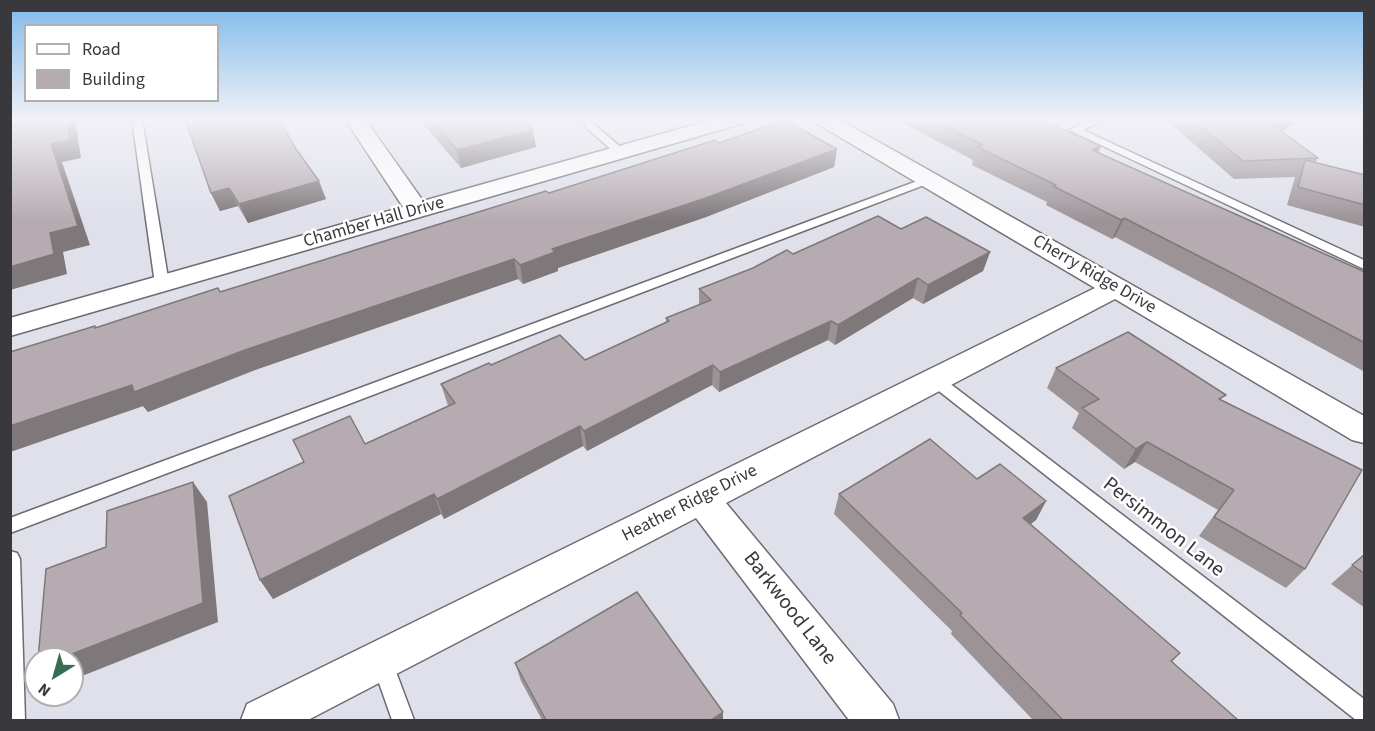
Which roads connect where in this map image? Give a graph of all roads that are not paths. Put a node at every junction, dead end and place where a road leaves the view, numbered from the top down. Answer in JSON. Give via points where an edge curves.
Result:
{"nodes":[{"id":1,"x":142,"y":153,"type":"edge"},
{"id":2,"x":378,"y":153,"type":"edge"},
{"id":3,"x":621,"y":153,"type":"edge"},
{"id":4,"x":882,"y":153,"type":"edge"},
{"id":5,"x":1124,"y":153,"type":"edge"},
{"id":6,"x":928,"y":180,"type":"junction"},
{"id":7,"x":418,"y":211,"type":"junction"},
{"id":8,"x":1365,"y":265,"type":"edge"},
{"id":9,"x":162,"y":284,"type":"junction"},
{"id":10,"x":1116,"y":288,"type":"junction"},
{"id":11,"x":10,"y":327,"type":"edge"},
{"id":12,"x":935,"y":380,"type":"junction"},
{"id":13,"x":1365,"y":431,"type":"edge"},
{"id":14,"x":701,"y":498,"type":"junction"},
{"id":15,"x":10,"y":526,"type":"edge"},
{"id":16,"x":10,"y":559,"type":"edge"},
{"id":17,"x":382,"y":660,"type":"junction"},
{"id":18,"x":1365,"y":712,"type":"edge"},
{"id":19,"x":14,"y":720,"type":"edge"},
{"id":20,"x":263,"y":720,"type":"edge"},
{"id":21,"x":403,"y":720,"type":"edge"},
{"id":22,"x":877,"y":720,"type":"edge"}],
"edges":[{"from":1,"to":9,"type":"lane"},
{"from":2,"to":7,"type":"street"},
{"from":3,"to":7,"type":"street","name":"Chamber Hall Drive"},
{"from":4,"to":6,"type":"street","name":"Cherry Ridge Drive"},
{"from":5,"to":8,"type":"lane"},
{"from":6,"to":10,"type":"street","name":"Cherry Ridge Drive"},
{"from":6,"to":15,"type":"lane"},
{"from":7,"to":9,"type":"street","name":"Chamber Hall Drive"},
{"from":9,"to":11,"type":"street","name":"Chamber Hall Drive"},
{"from":10,"to":12,"type":"street","name":"Heather Ridge Drive"},
{"from":10,"to":13,"type":"street","name":"Cherry Ridge Drive"},
{"from":12,"to":14,"type":"street","name":"Heather Ridge Drive"},
{"from":12,"to":18,"type":"lane","name":"Persimmon Lane"},
{"from":14,"to":17,"type":"street","name":"Heather Ridge Drive"},
{"from":14,"to":22,"type":"street","name":"Barkwood Lane"},
{"from":16,"to":19,"type":"lane"},
{"from":17,"to":20,"type":"street","name":"Heather Ridge Drive"},
{"from":17,"to":21,"type":"lane"}]}
